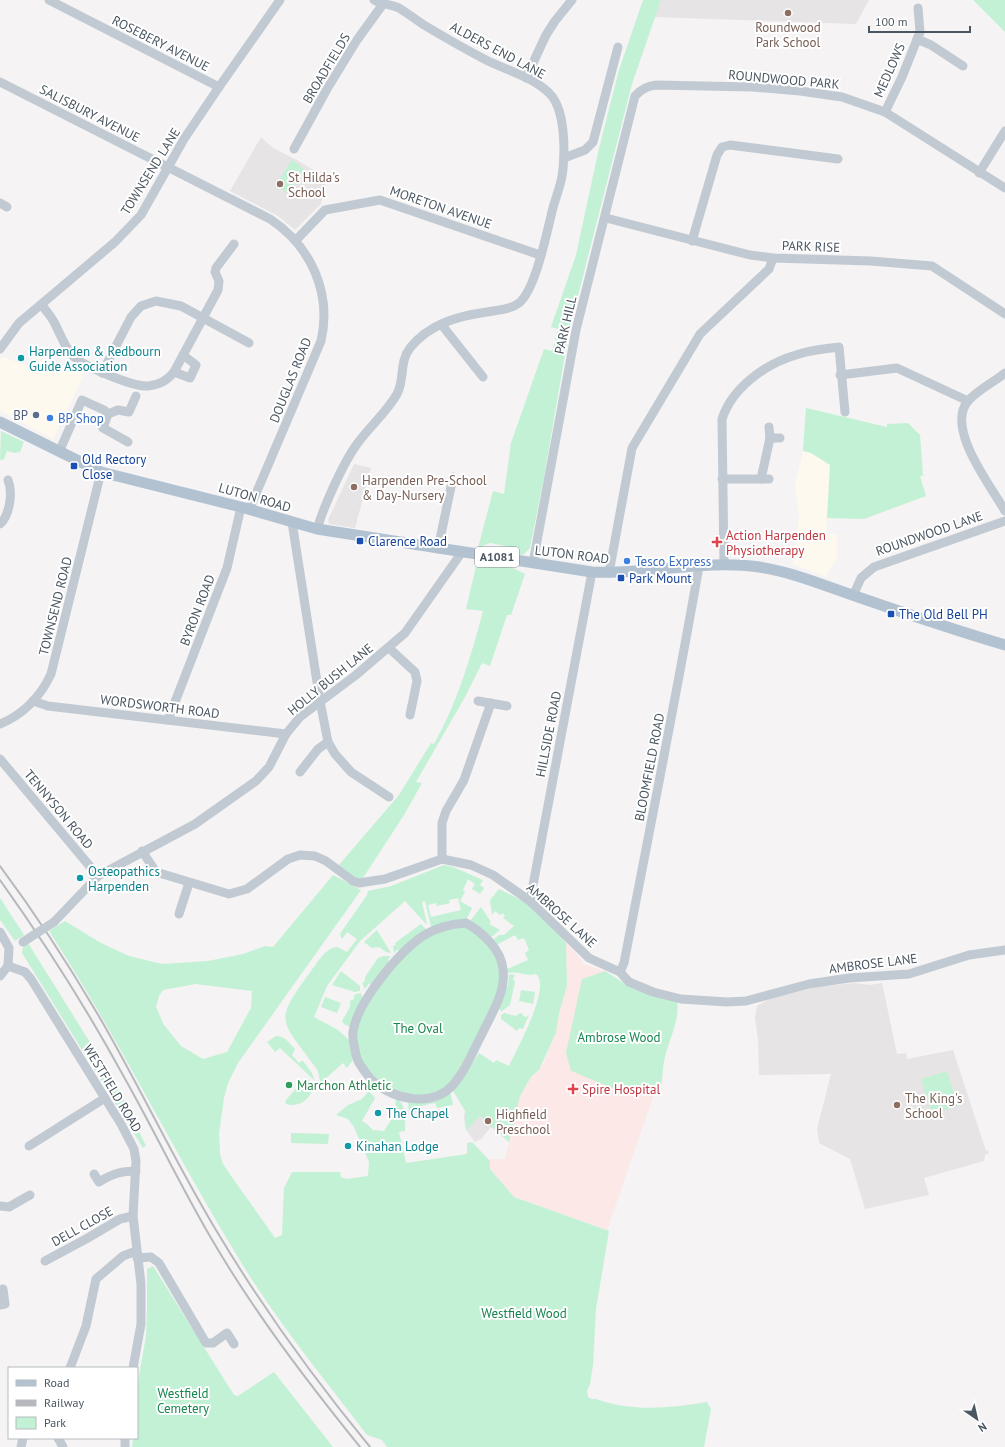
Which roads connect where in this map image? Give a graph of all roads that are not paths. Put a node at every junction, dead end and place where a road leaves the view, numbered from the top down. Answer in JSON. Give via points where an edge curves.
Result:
{"nodes":[{"id":1,"x":49,"y":0,"type":"edge"},
{"id":2,"x":280,"y":0,"type":"edge"},
{"id":3,"x":374,"y":0,"type":"edge"},
{"id":4,"x":571,"y":0,"type":"edge"},
{"id":5,"x":388,"y":3,"type":"edge"},
{"id":6,"x":918,"y":8,"type":"dead end"},
{"id":7,"x":917,"y":39,"type":"junction"},
{"id":8,"x":618,"y":46,"type":"dead end"},
{"id":9,"x":963,"y":66,"type":"dead end"},
{"id":10,"x":526,"y":78,"type":"junction"},
{"id":11,"x":0,"y":82,"type":"edge"},
{"id":12,"x":219,"y":87,"type":"junction"},
{"id":13,"x":635,"y":96,"type":"joint"},
{"id":14,"x":885,"y":112,"type":"junction"},
{"id":15,"x":1005,"y":131,"type":"edge"},
{"id":16,"x":294,"y":149,"type":"dead end"},
{"id":17,"x":564,"y":158,"type":"junction"},
{"id":18,"x":838,"y":159,"type":"dead end"},
{"id":19,"x":168,"y":167,"type":"junction"},
{"id":20,"x":979,"y":173,"type":"junction"},
{"id":21,"x":1005,"y":188,"type":"edge"},
{"id":22,"x":606,"y":218,"type":"junction"},
{"id":23,"x":296,"y":240,"type":"junction"},
{"id":24,"x":692,"y":241,"type":"junction"},
{"id":25,"x":234,"y":244,"type":"dead end"},
{"id":26,"x":540,"y":255,"type":"junction"},
{"id":27,"x":773,"y":258,"type":"junction"},
{"id":28,"x":42,"y":305,"type":"junction"},
{"id":29,"x":1005,"y":314,"type":"edge"},
{"id":30,"x":202,"y":317,"type":"junction"},
{"id":31,"x":441,"y":324,"type":"junction"},
{"id":32,"x":249,"y":343,"type":"dead end"},
{"id":33,"x":0,"y":349,"type":"edge"},
{"id":34,"x":183,"y":355,"type":"junction"},
{"id":35,"x":174,"y":372,"type":"junction"},
{"id":36,"x":102,"y":373,"type":"junction"},
{"id":37,"x":1005,"y":373,"type":"edge"},
{"id":38,"x":840,"y":375,"type":"junction"},
{"id":39,"x":483,"y":377,"type":"dead end"},
{"id":40,"x":136,"y":396,"type":"dead end"},
{"id":41,"x":968,"y":401,"type":"junction"},
{"id":42,"x":845,"y":412,"type":"dead end"},
{"id":43,"x":108,"y":414,"type":"junction"},
{"id":44,"x":0,"y":422,"type":"edge"},
{"id":45,"x":769,"y":428,"type":"dead end"},
{"id":46,"x":770,"y":438,"type":"junction"},
{"id":47,"x":780,"y":438,"type":"dead end"},
{"id":48,"x":128,"y":442,"type":"dead end"},
{"id":49,"x":59,"y":452,"type":"junction"},
{"id":50,"x":101,"y":472,"type":"junction"},
{"id":51,"x":453,"y":477,"type":"dead end"},
{"id":52,"x":722,"y":479,"type":"junction"},
{"id":53,"x":8,"y":480,"type":"dead end"},
{"id":54,"x":245,"y":509,"type":"junction"},
{"id":55,"x":1005,"y":511,"type":"edge"},
{"id":56,"x":1005,"y":521,"type":"edge"},
{"id":57,"x":292,"y":522,"type":"junction"},
{"id":58,"x":0,"y":524,"type":"edge"},
{"id":59,"x":318,"y":529,"type":"junction"},
{"id":60,"x":438,"y":549,"type":"junction"},
{"id":61,"x":462,"y":552,"type":"junction"},
{"id":62,"x":533,"y":563,"type":"junction"},
{"id":63,"x":724,"y":564,"type":"junction"},
{"id":64,"x":697,"y":565,"type":"junction"},
{"id":65,"x":592,"y":572,"type":"junction"},
{"id":66,"x":609,"y":573,"type":"junction"},
{"id":67,"x":853,"y":596,"type":"junction"},
{"id":68,"x":1005,"y":645,"type":"edge"},
{"id":69,"x":389,"y":648,"type":"junction"},
{"id":70,"x":32,"y":701,"type":"junction"},
{"id":71,"x":320,"y":701,"type":"junction"},
{"id":72,"x":478,"y":701,"type":"dead end"},
{"id":73,"x":491,"y":704,"type":"junction"},
{"id":74,"x":507,"y":706,"type":"dead end"},
{"id":75,"x":410,"y":714,"type":"dead end"},
{"id":76,"x":168,"y":720,"type":"junction"},
{"id":77,"x":0,"y":724,"type":"edge"},
{"id":78,"x":286,"y":734,"type":"junction"},
{"id":79,"x":328,"y":742,"type":"junction"},
{"id":80,"x":0,"y":759,"type":"edge"},
{"id":81,"x":300,"y":772,"type":"dead end"},
{"id":82,"x":389,"y":798,"type":"dead end"},
{"id":83,"x":142,"y":851,"type":"junction"},
{"id":84,"x":442,"y":859,"type":"junction"},
{"id":85,"x":98,"y":876,"type":"junction"},
{"id":86,"x":189,"y":882,"type":"junction"},
{"id":87,"x":530,"y":901,"type":"junction"},
{"id":88,"x":180,"y":914,"type":"dead end"},
{"id":89,"x":0,"y":932,"type":"edge"},
{"id":90,"x":9,"y":948,"type":"junction"},
{"id":91,"x":1005,"y":950,"type":"edge"},
{"id":92,"x":8,"y":966,"type":"junction"},
{"id":93,"x":620,"y":972,"type":"junction"},
{"id":94,"x":0,"y":976,"type":"edge"},
{"id":95,"x":450,"y":1088,"type":"joint"},
{"id":96,"x":105,"y":1098,"type":"junction"},
{"id":97,"x":29,"y":1146,"type":"dead end"},
{"id":98,"x":136,"y":1171,"type":"junction"},
{"id":99,"x":94,"y":1174,"type":"dead end"},
{"id":100,"x":99,"y":1182,"type":"junction"},
{"id":101,"x":91,"y":1188,"type":"dead end"},
{"id":102,"x":30,"y":1194,"type":"dead end"},
{"id":103,"x":0,"y":1206,"type":"edge"},
{"id":104,"x":133,"y":1216,"type":"junction"},
{"id":105,"x":137,"y":1255,"type":"junction"},
{"id":106,"x":45,"y":1261,"type":"dead end"},
{"id":107,"x":3,"y":1289,"type":"dead end"},
{"id":108,"x":0,"y":1305,"type":"edge"},
{"id":109,"x":234,"y":1344,"type":"dead end"},
{"id":110,"x":70,"y":1367,"type":"edge"},
{"id":111,"x":134,"y":1367,"type":"edge"}],
"edges":[{"from":1,"to":12,"type":"street","name":"ROSEBERY AVENUE"},
{"from":2,"to":12,"type":"street","name":"TOWNSEND LANE"},
{"from":3,"to":5,"type":"street","name":"ALDERS END LANE"},
{"from":4,"to":10,"type":"street","via":[[546,34]]},
{"from":5,"to":10,"type":"street","name":"ALDERS END LANE","via":[[487,60]]},
{"from":5,"to":16,"type":"street","name":"BROADFIELDS","via":[[357,40]]},
{"from":6,"to":7,"type":"street","name":"MEDLOWS","via":[[921,24]]},
{"from":7,"to":9,"type":"street","name":"MEDLOWS"},
{"from":7,"to":14,"type":"street","name":"MEDLOWS"},
{"from":8,"to":17,"type":"street","via":[[593,142],[585,150]]},
{"from":10,"to":17,"type":"street","name":"ALDERS END LANE","via":[[548,92],[555,100],[562,127]]},
{"from":11,"to":19,"type":"street","name":"SALISBURY AVENUE"},
{"from":12,"to":19,"type":"street","name":"TOWNSEND LANE"},
{"from":13,"to":14,"type":"street","name":"ROUNDWOOD PARK","via":[[648,86],[656,85],[752,87],[842,97]]},
{"from":13,"to":22,"type":"street","name":"PARK HILL"},
{"from":14,"to":20,"type":"street","name":"ROUNDWOOD PARK"},
{"from":15,"to":20,"type":"street"},
{"from":17,"to":26,"type":"street","name":"ALDERS END LANE","via":[[546,241]]},
{"from":18,"to":24,"type":"street","via":[[730,145],[722,147],[717,155]]},
{"from":19,"to":23,"type":"street","name":"DOUGLAS ROAD","via":[[270,219]]},
{"from":19,"to":28,"type":"street","name":"TOWNSEND LANE","via":[[133,224]]},
{"from":20,"to":21,"type":"street","name":"ROUNDWOOD PARK"},
{"from":22,"to":24,"type":"street","name":"PARK RISE"},
{"from":22,"to":62,"type":"street","name":"PARK HILL","via":[[576,330]]},
{"from":23,"to":26,"type":"street","name":"MORETON AVENUE","via":[[325,210],[380,200]]},
{"from":23,"to":54,"type":"street","name":"DOUGLAS ROAD","via":[[318,276],[323,304],[323,332],[317,353]]},
{"from":24,"to":27,"type":"street","name":"PARK RISE"},
{"from":25,"to":30,"type":"street","via":[[214,272],[219,285]]},
{"from":26,"to":31,"type":"street","name":"ALDERS END LANE","via":[[529,289],[518,304],[505,309],[466,315]]},
{"from":27,"to":29,"type":"street","name":"PARK RISE","via":[[932,266]]},
{"from":27,"to":66,"type":"street","via":[[769,269],[700,334],[632,448]]},
{"from":28,"to":33,"type":"street","name":"TOWNSEND LANE","via":[[19,323]]},
{"from":28,"to":36,"type":"street","via":[[54,321],[70,353],[80,362]]},
{"from":30,"to":32,"type":"street"},
{"from":30,"to":34,"type":"street"},
{"from":30,"to":36,"type":"street","via":[[181,306],[162,301],[149,302],[141,306],[131,317]]},
{"from":31,"to":39,"type":"street"},
{"from":31,"to":59,"type":"street","name":"ALDERS END LANE","via":[[428,331],[409,349],[402,365],[402,380],[397,394],[352,451],[328,500]]},
{"from":34,"to":35,"type":"street"},
{"from":34,"to":35,"type":"street","via":[[196,365],[190,378]]},
{"from":35,"to":36,"type":"street","via":[[161,384],[147,386]]},
{"from":37,"to":41,"type":"street"},
{"from":38,"to":41,"type":"street","via":[[897,368]]},
{"from":38,"to":42,"type":"street"},
{"from":38,"to":52,"type":"street","via":[[839,347],[796,355],[761,371],[730,401],[722,419]]},
{"from":40,"to":43,"type":"street","via":[[129,412],[118,410]]},
{"from":41,"to":55,"type":"street","via":[[962,415],[962,430],[966,444]]},
{"from":43,"to":48,"type":"street","via":[[103,428]]},
{"from":43,"to":49,"type":"street","via":[[82,400]]},
{"from":44,"to":49,"type":"main road","name":"LUTON ROAD","number":"A1081"},
{"from":45,"to":46,"type":"street"},
{"from":46,"to":47,"type":"street"},
{"from":46,"to":52,"type":"street","via":[[765,479]]},
{"from":49,"to":50,"type":"main road","name":"LUTON ROAD","number":"A1081"},
{"from":50,"to":54,"type":"main road","name":"LUTON ROAD","number":"A1081"},
{"from":50,"to":70,"type":"street","name":"TOWNSEND ROAD","via":[[55,660],[46,684]]},
{"from":51,"to":60,"type":"street"},
{"from":52,"to":63,"type":"street"},
{"from":53,"to":58,"type":"street","via":[[12,489],[11,497],[4,520]]},
{"from":54,"to":57,"type":"main road","name":"LUTON ROAD","number":"A1081"},
{"from":54,"to":76,"type":"street","name":"BYRON ROAD","via":[[228,568]]},
{"from":56,"to":67,"type":"street","name":"ROUNDWOOD LANE","via":[[874,567],[861,578]]},
{"from":57,"to":59,"type":"main road","name":"LUTON ROAD","number":"A1081"},
{"from":57,"to":71,"type":"street"},
{"from":59,"to":60,"type":"main road","name":"LUTON ROAD","number":"A1081"},
{"from":60,"to":61,"type":"main road","name":"LUTON ROAD","number":"A1081"},
{"from":61,"to":62,"type":"main road","name":"LUTON ROAD","number":"A1081"},
{"from":61,"to":69,"type":"street","name":"HOLLY BUSH LANE","via":[[411,625]]},
{"from":62,"to":65,"type":"main road","name":"LUTON ROAD","number":"A1081"},
{"from":63,"to":64,"type":"main road","name":"LUTON ROAD","number":"A1081"},
{"from":63,"to":67,"type":"main road","name":"LUTON ROAD","number":"A1081","via":[[760,567],[796,576]]},
{"from":64,"to":66,"type":"main road","name":"LUTON ROAD","number":"A1081"},
{"from":64,"to":93,"type":"street","name":"BLOOMFIELD ROAD","via":[[698,572],[661,772],[624,963]]},
{"from":65,"to":66,"type":"main road","name":"LUTON ROAD","number":"A1081"},
{"from":65,"to":87,"type":"street","name":"HILLSIDE ROAD"},
{"from":67,"to":68,"type":"main road","name":"LUTON ROAD","number":"A1081","via":[[927,622]]},
{"from":69,"to":71,"type":"street","name":"HOLLY BUSH LANE"},
{"from":69,"to":75,"type":"street","via":[[417,676]]},
{"from":70,"to":76,"type":"street","name":"WORDSWORTH ROAD","via":[[48,706]]},
{"from":70,"to":77,"type":"street","name":"TOWNSEND ROAD","via":[[16,716]]},
{"from":71,"to":78,"type":"street","name":"HOLLY BUSH LANE","via":[[300,717]]},
{"from":71,"to":79,"type":"street"},
{"from":72,"to":73,"type":"street"},
{"from":73,"to":74,"type":"street"},
{"from":73,"to":84,"type":"street","via":[[464,780],[442,823]]},
{"from":76,"to":78,"type":"street","name":"WORDSWORTH ROAD"},
{"from":78,"to":83,"type":"street","name":"HOLLY BUSH LANE","via":[[269,767],[256,781],[195,824]]},
{"from":79,"to":81,"type":"street","via":[[318,749]]},
{"from":79,"to":82,"type":"street","via":[[351,772]]},
{"from":80,"to":85,"type":"street","name":"TENNYSON ROAD"},
{"from":83,"to":85,"type":"street","name":"HOLLY BUSH LANE"},
{"from":83,"to":86,"type":"street","via":[[156,872]]},
{"from":84,"to":86,"type":"street","via":[[370,882],[353,881],[315,856],[300,855],[288,859],[252,886],[239,892],[225,893]]},
{"from":84,"to":87,"type":"street","name":"AMBROSE LANE","via":[[471,865],[493,875]]},
{"from":85,"to":90,"type":"street","name":"HOLLY BUSH LANE","bridge":true,"via":[[54,922]]},
{"from":86,"to":88,"type":"street"},
{"from":87,"to":93,"type":"street","name":"AMBROSE LANE","via":[[560,928],[583,954]]},
{"from":89,"to":90,"type":"street"},
{"from":90,"to":92,"type":"street"},
{"from":91,"to":93,"type":"street","name":"AMBROSE LANE","via":[[969,955],[909,974],[809,984],[746,1001],[675,998],[629,982]]},
{"from":92,"to":94,"type":"street"},
{"from":92,"to":96,"type":"street","name":"WESTFIELD ROAD","via":[[25,972],[31,979]]},
{"from":95,"to":95,"type":"street","via":[[465,1066],[500,1000],[502,984],[503,968],[493,946],[476,928],[466,923],[440,927],[424,936],[390,967],[364,1005],[353,1032],[357,1062],[374,1082],[403,1097],[417,1099],[431,1098]]},
{"from":96,"to":97,"type":"street"},
{"from":96,"to":98,"type":"street","name":"WESTFIELD ROAD","via":[[131,1142]]},
{"from":98,"to":100,"type":"street","via":[[124,1171]]},
{"from":98,"to":104,"type":"street","name":"WESTFIELD ROAD"},
{"from":99,"to":100,"type":"street"},
{"from":100,"to":101,"type":"street"},
{"from":102,"to":103,"type":"street","via":[[9,1208]]},
{"from":104,"to":105,"type":"street","name":"WESTFIELD ROAD"},
{"from":104,"to":106,"type":"street","name":"DELL CLOSE","via":[[120,1219]]},
{"from":105,"to":109,"type":"street","via":[[151,1257],[159,1262],[206,1343],[213,1344],[227,1333]]},
{"from":105,"to":110,"type":"street","via":[[123,1256],[96,1279],[86,1326]]},
{"from":105,"to":111,"type":"street","name":"WESTFIELD ROAD","via":[[141,1284],[141,1324]]},
{"from":107,"to":108,"type":"street","via":[[5,1304]]}]}
